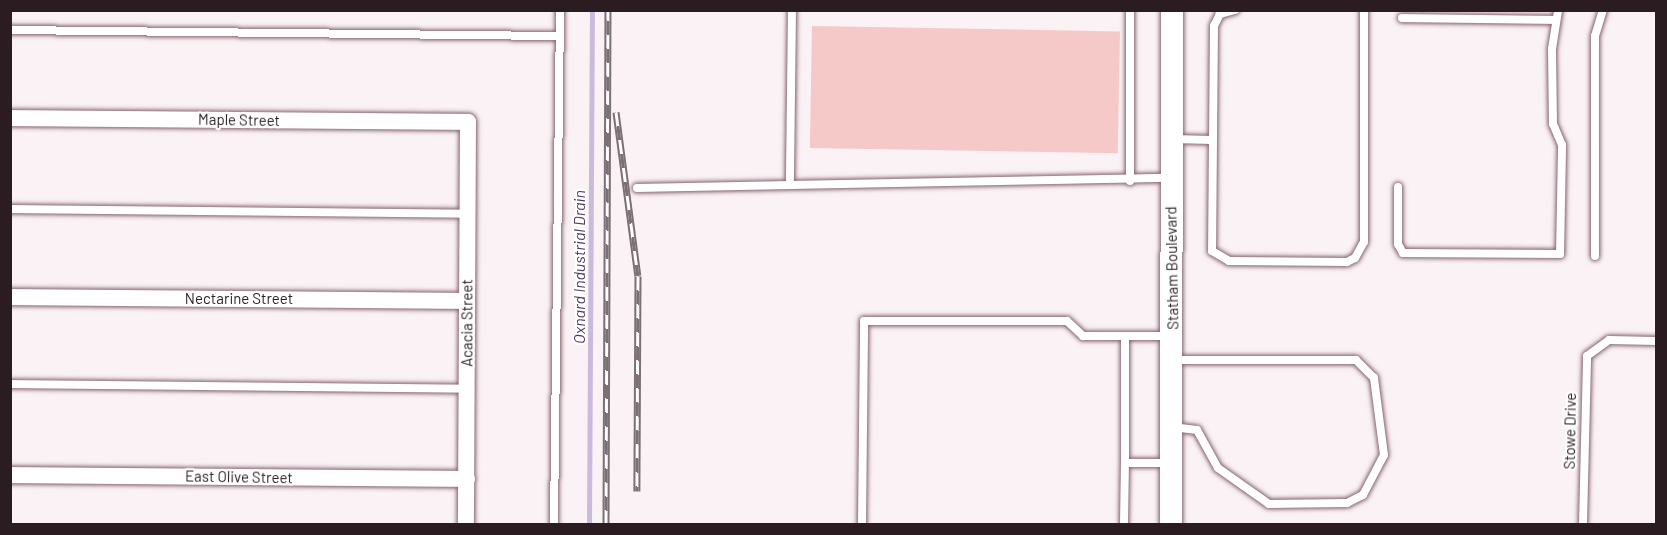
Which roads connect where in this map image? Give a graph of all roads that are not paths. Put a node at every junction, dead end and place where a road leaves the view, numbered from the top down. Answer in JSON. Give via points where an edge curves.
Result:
{"nodes":[{"id":1,"x":560,"y":10,"type":"edge"},
{"id":2,"x":792,"y":10,"type":"edge"},
{"id":3,"x":1130,"y":10,"type":"edge"},
{"id":4,"x":1172,"y":10,"type":"edge"},
{"id":5,"x":1235,"y":10,"type":"edge"},
{"id":6,"x":1364,"y":10,"type":"edge"},
{"id":7,"x":1558,"y":10,"type":"edge"},
{"id":8,"x":1604,"y":10,"type":"edge"},
{"id":9,"x":1429,"y":15,"type":"edge"},
{"id":10,"x":1402,"y":18,"type":"dead end"},
{"id":11,"x":1556,"y":20,"type":"junction"},
{"id":12,"x":10,"y":30,"type":"edge"},
{"id":13,"x":560,"y":36,"type":"junction"},
{"id":14,"x":10,"y":118,"type":"edge"},
{"id":15,"x":468,"y":122,"type":"joint"},
{"id":16,"x":1172,"y":138,"type":"junction"},
{"id":17,"x":1212,"y":140,"type":"junction"},
{"id":18,"x":1171,"y":178,"type":"junction"},
{"id":19,"x":1130,"y":181,"type":"junction"},
{"id":20,"x":790,"y":184,"type":"junction"},
{"id":21,"x":1398,"y":187,"type":"dead end"},
{"id":22,"x":637,"y":189,"type":"dead end"},
{"id":23,"x":10,"y":209,"type":"edge"},
{"id":24,"x":467,"y":214,"type":"junction"},
{"id":25,"x":1595,"y":256,"type":"dead end"},
{"id":26,"x":10,"y":297,"type":"edge"},
{"id":27,"x":467,"y":300,"type":"junction"},
{"id":28,"x":1173,"y":336,"type":"junction"},
{"id":29,"x":1125,"y":337,"type":"junction"},
{"id":30,"x":1656,"y":341,"type":"edge"},
{"id":31,"x":1173,"y":360,"type":"junction"},
{"id":32,"x":10,"y":384,"type":"edge"},
{"id":33,"x":467,"y":389,"type":"junction"},
{"id":34,"x":1172,"y":428,"type":"junction"},
{"id":35,"x":1125,"y":463,"type":"junction"},
{"id":36,"x":1172,"y":464,"type":"junction"},
{"id":37,"x":10,"y":475,"type":"edge"},
{"id":38,"x":467,"y":479,"type":"junction"},
{"id":39,"x":466,"y":525,"type":"edge"},
{"id":40,"x":554,"y":525,"type":"edge"},
{"id":41,"x":862,"y":525,"type":"edge"},
{"id":42,"x":1124,"y":525,"type":"edge"},
{"id":43,"x":1171,"y":525,"type":"edge"},
{"id":44,"x":1583,"y":525,"type":"edge"}],
"edges":[{"from":1,"to":13,"type":"lane"},
{"from":2,"to":20,"type":"lane"},
{"from":3,"to":19,"type":"lane"},
{"from":4,"to":16,"type":"street","name":"Statham Boulevard"},
{"from":5,"to":17,"type":"lane","via":[[1220,14],[1214,26]]},
{"from":6,"to":17,"type":"lane","via":[[1364,242],[1355,258],[1229,261],[1216,255],[1211,245]]},
{"from":7,"to":11,"type":"lane"},
{"from":8,"to":25,"type":"lane","via":[[1595,36]]},
{"from":9,"to":10,"type":"lane"},
{"from":9,"to":11,"type":"lane"},
{"from":11,"to":21,"type":"lane","via":[[1552,81],[1553,124],[1562,145],[1560,254],[1403,253],[1398,244]]},
{"from":12,"to":13,"type":"lane"},
{"from":13,"to":40,"type":"lane"},
{"from":14,"to":15,"type":"street","name":"Maple Street"},
{"from":15,"to":24,"type":"street","name":"Acacia Street"},
{"from":16,"to":17,"type":"lane"},
{"from":16,"to":18,"type":"street","name":"Statham Boulevard"},
{"from":18,"to":19,"type":"lane"},
{"from":18,"to":28,"type":"street","name":"Statham Boulevard"},
{"from":19,"to":20,"type":"lane","via":[[934,179],[879,187]]},
{"from":20,"to":22,"type":"lane"},
{"from":23,"to":24,"type":"lane"},
{"from":24,"to":27,"type":"street","name":"Acacia Street"},
{"from":26,"to":27,"type":"street","name":"Nectarine Street"},
{"from":27,"to":33,"type":"street","name":"Acacia Street"},
{"from":28,"to":29,"type":"lane"},
{"from":28,"to":31,"type":"street","name":"Statham Boulevard"},
{"from":29,"to":35,"type":"lane"},
{"from":29,"to":41,"type":"lane","via":[[1083,336],[1067,321],[864,321]]},
{"from":30,"to":44,"type":"lane","name":"Stowe Drive","via":[[1599,343],[1587,356]]},
{"from":31,"to":34,"type":"street","name":"Statham Boulevard"},
{"from":31,"to":34,"type":"lane","via":[[1356,360],[1374,378],[1384,455],[1363,495],[1347,503],[1269,504],[1218,468],[1197,430]]},
{"from":32,"to":33,"type":"lane"},
{"from":33,"to":38,"type":"street","name":"Acacia Street"},
{"from":34,"to":36,"type":"street","name":"Statham Boulevard"},
{"from":35,"to":36,"type":"lane"},
{"from":35,"to":42,"type":"lane"},
{"from":36,"to":43,"type":"street","name":"Statham Boulevard"},
{"from":37,"to":38,"type":"street","name":"East Olive Street"},
{"from":38,"to":39,"type":"street","name":"Acacia Street"}]}
